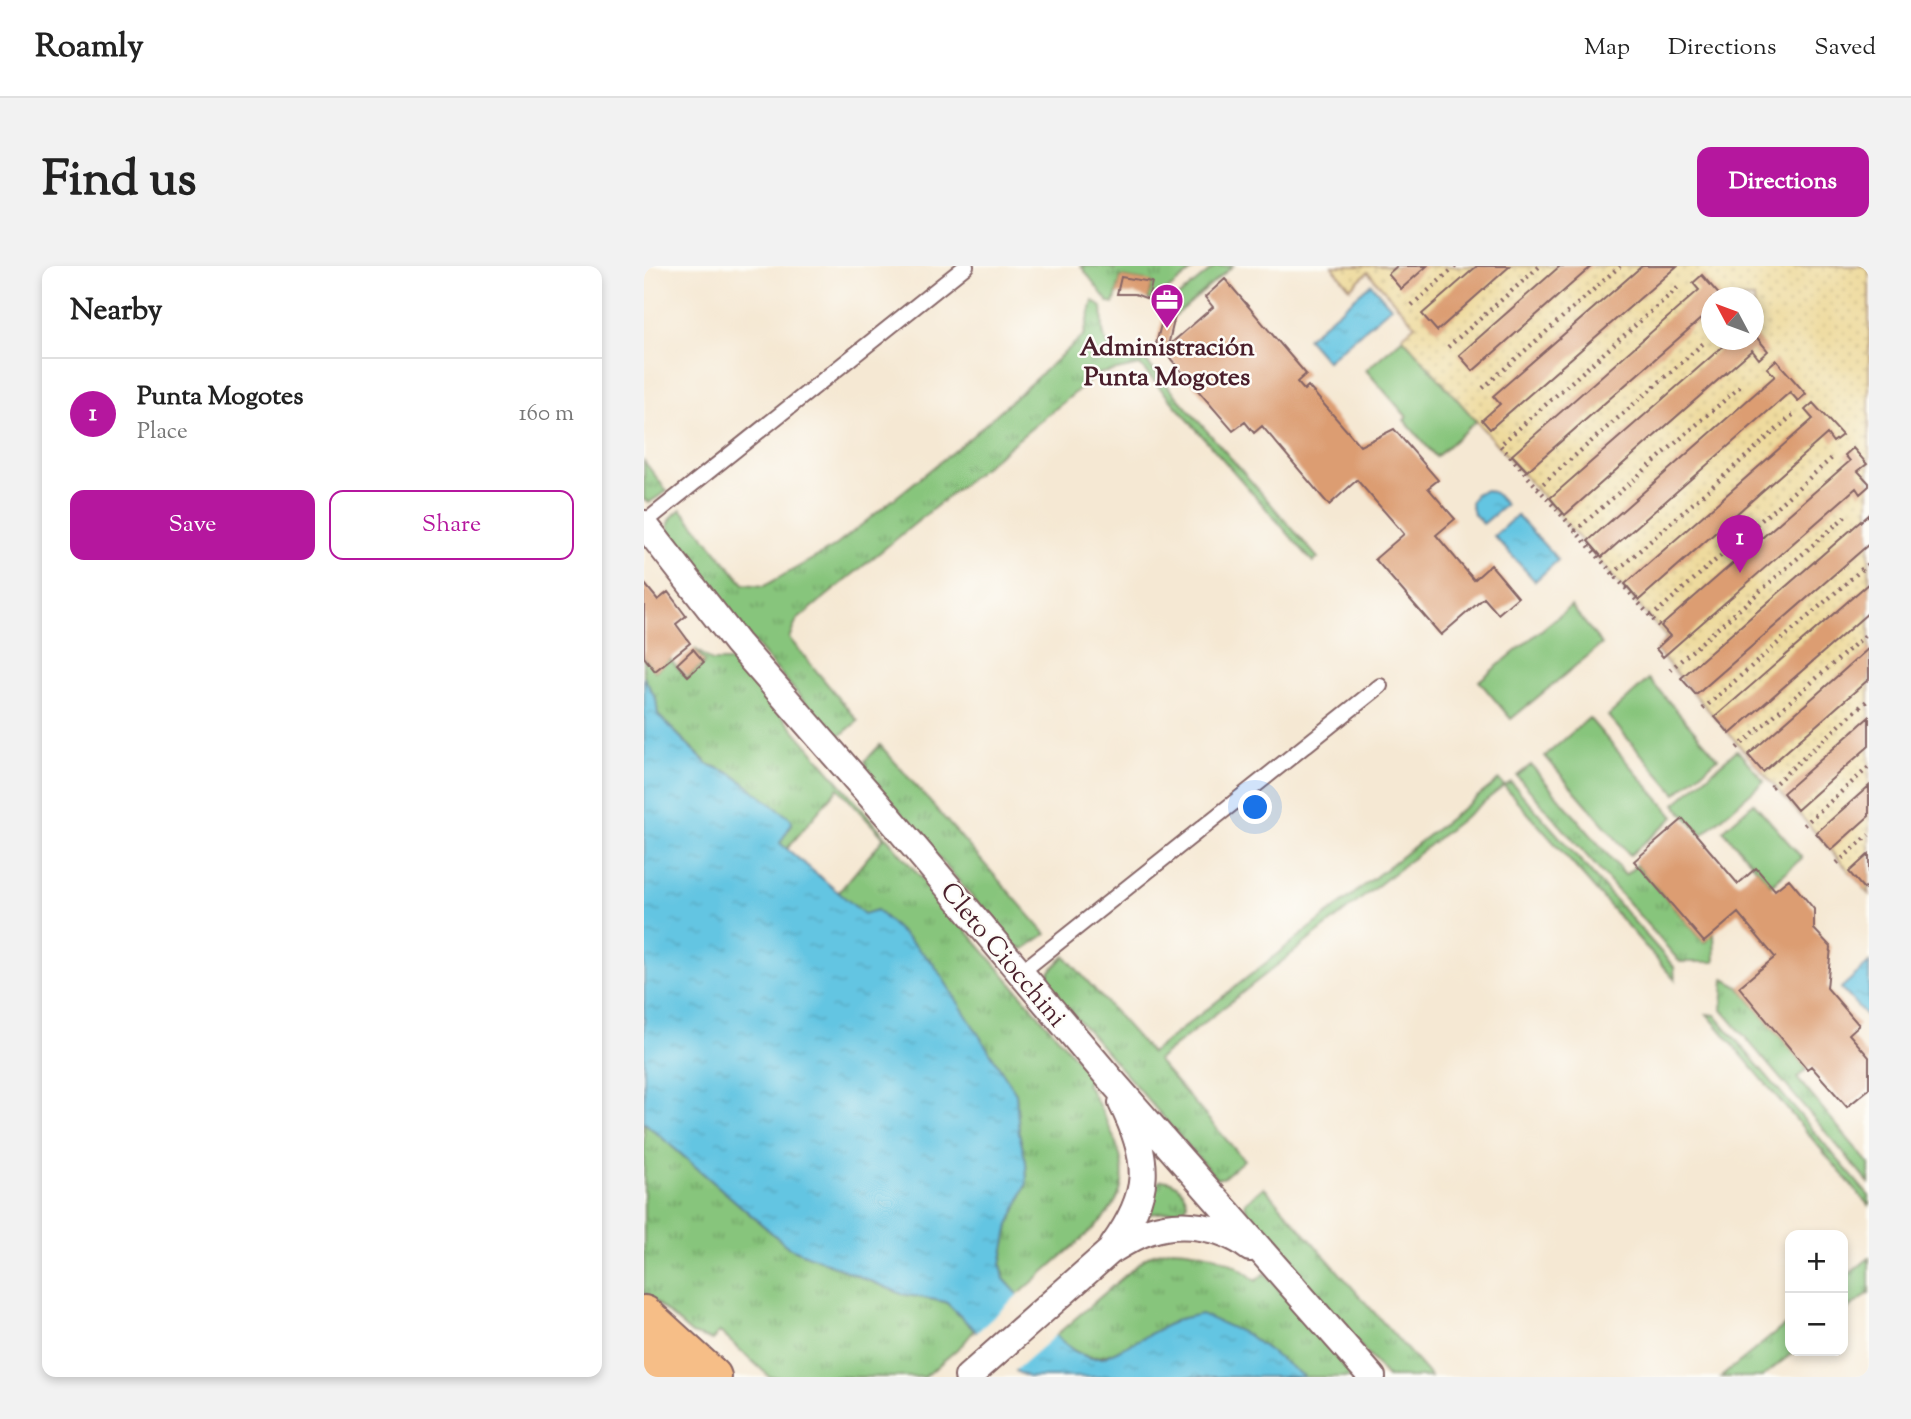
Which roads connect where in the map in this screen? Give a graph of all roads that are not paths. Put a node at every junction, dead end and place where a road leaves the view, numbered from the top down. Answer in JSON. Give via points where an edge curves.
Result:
{"nodes":[{"id":1,"x":966,"y":266,"type":"edge"},
{"id":2,"x":644,"y":523,"type":"edge"},
{"id":3,"x":1380,"y":686,"type":"dead end"},
{"id":4,"x":1020,"y":973,"type":"junction"},
{"id":5,"x":1111,"y":1080,"type":"junction"},
{"id":6,"x":1186,"y":1165,"type":"junction"},
{"id":7,"x":1204,"y":1186,"type":"junction"},
{"id":8,"x":1142,"y":1191,"type":"junction"},
{"id":9,"x":1171,"y":1226,"type":"junction"},
{"id":10,"x":1109,"y":1252,"type":"junction"},
{"id":11,"x":1279,"y":1271,"type":"junction"},
{"id":12,"x":644,"y":1315,"type":"edge"},
{"id":13,"x":644,"y":1355,"type":"edge"},
{"id":14,"x":976,"y":1370,"type":"edge"},
{"id":15,"x":692,"y":1377,"type":"edge"},
{"id":16,"x":712,"y":1377,"type":"edge"},
{"id":17,"x":1371,"y":1377,"type":"edge"}],
"edges":[{"from":1,"to":2,"type":"lane"},
{"from":2,"to":4,"type":"street","name":"Cleto Ciocchini","via":[[737,643]]},
{"from":3,"to":4,"type":"lane"},
{"from":4,"to":5,"type":"street","name":"Cleto Ciocchini"},
{"from":5,"to":6,"type":"street","name":"Cleto Ciocchini"},
{"from":5,"to":8,"type":"street","via":[[1143,1158]]},
{"from":6,"to":7,"type":"street","name":"Cleto Ciocchini"},
{"from":6,"to":8,"type":"street","via":[[1155,1173]]},
{"from":7,"to":9,"type":"street","via":[[1197,1205]]},
{"from":7,"to":11,"type":"street","name":"Cleto Ciocchini"},
{"from":8,"to":10,"type":"street","via":[[1133,1216]]},
{"from":9,"to":10,"type":"street","via":[[1142,1234]]},
{"from":9,"to":11,"type":"street","via":[[1227,1235]]},
{"from":10,"to":14,"type":"street"},
{"from":11,"to":17,"type":"street","name":"Cleto Ciocchini"},
{"from":12,"to":16,"type":"main road"},
{"from":13,"to":15,"type":"main road"}]}
